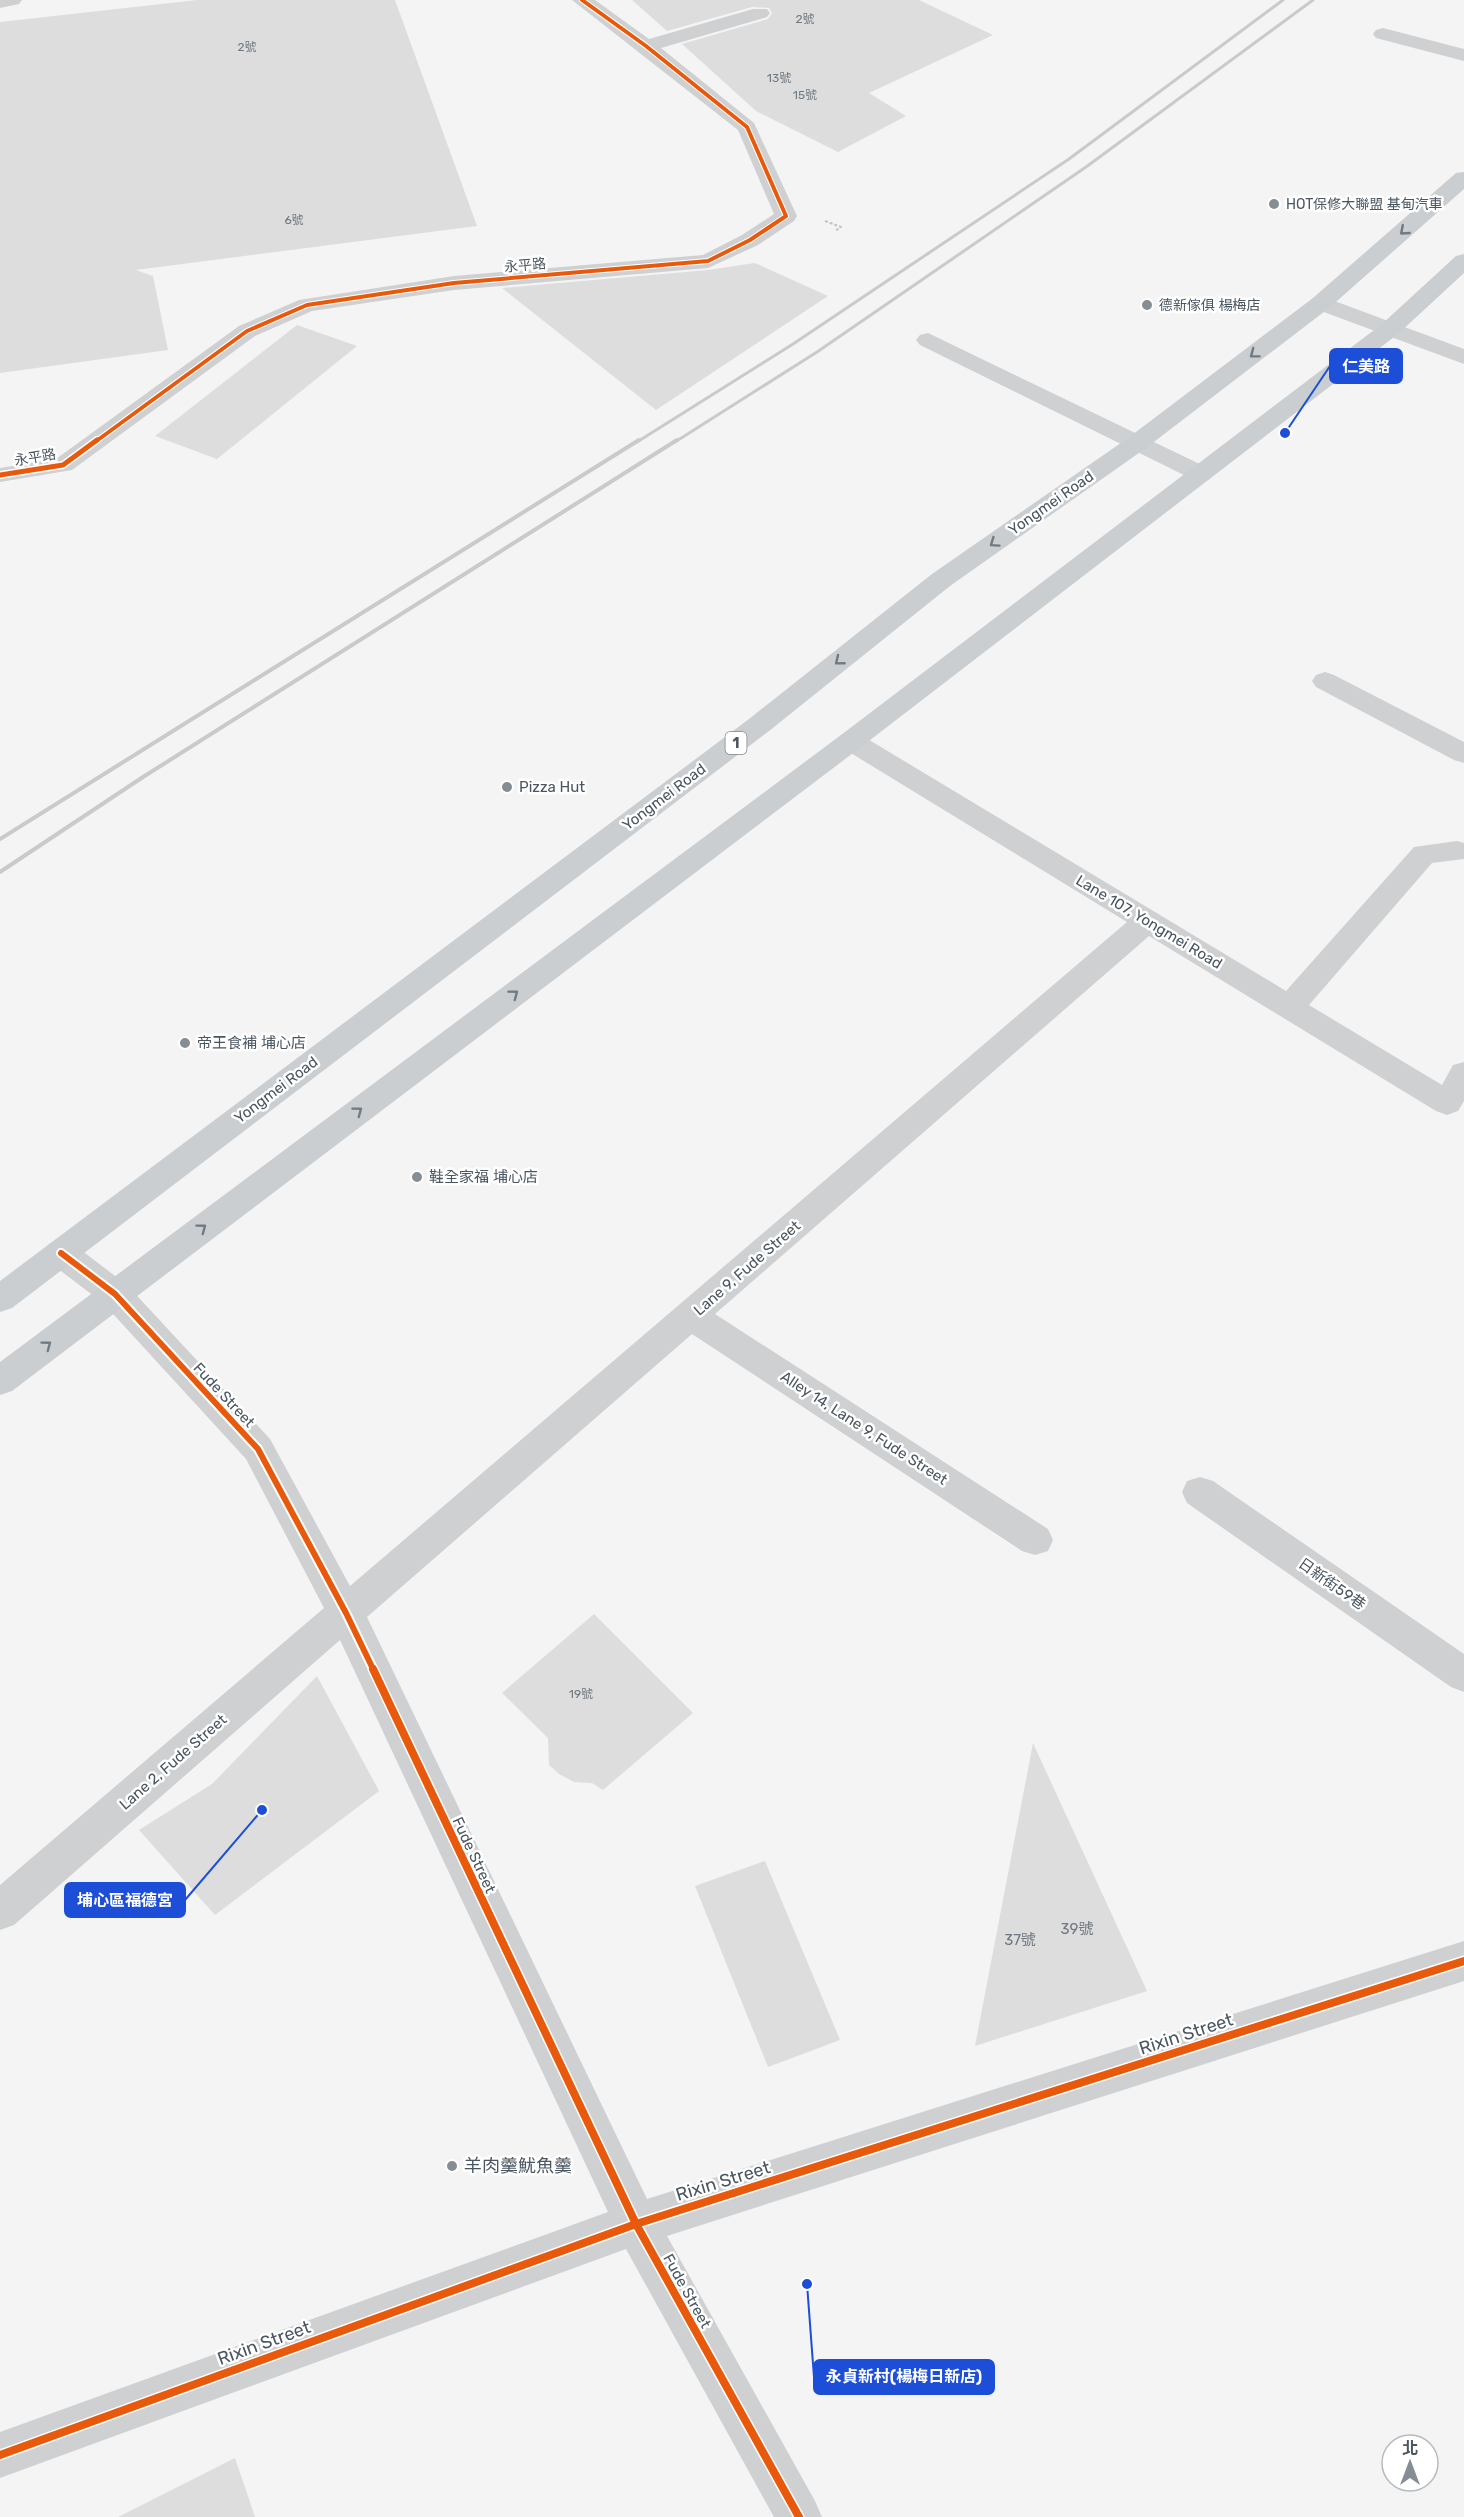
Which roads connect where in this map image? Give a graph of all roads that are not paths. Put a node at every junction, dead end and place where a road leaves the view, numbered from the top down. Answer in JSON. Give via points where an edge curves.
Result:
{"nodes":[{"id":1,"x":12,"y":0,"type":"edge"},
{"id":2,"x":582,"y":0,"type":"edge"},
{"id":3,"x":0,"y":2,"type":"edge"},
{"id":4,"x":760,"y":13,"type":"dead end"},
{"id":5,"x":1383,"y":34,"type":"dead end"},
{"id":6,"x":646,"y":46,"type":"junction"},
{"id":7,"x":1464,"y":55,"type":"edge"},
{"id":8,"x":1464,"y":178,"type":"edge"},
{"id":9,"x":1464,"y":261,"type":"edge"},
{"id":10,"x":1321,"y":303,"type":"junction"},
{"id":11,"x":1390,"y":329,"type":"junction"},
{"id":12,"x":928,"y":340,"type":"dead end"},
{"id":13,"x":1464,"y":357,"type":"edge"},
{"id":14,"x":1137,"y":443,"type":"junction"},
{"id":15,"x":1201,"y":474,"type":"junction"},
{"id":16,"x":0,"y":475,"type":"edge"},
{"id":17,"x":1326,"y":681,"type":"dead end"},
{"id":18,"x":851,"y":741,"type":"junction"},
{"id":19,"x":1464,"y":754,"type":"edge"},
{"id":20,"x":1462,"y":853,"type":"edge"},
{"id":21,"x":1147,"y":921,"type":"junction"},
{"id":22,"x":1289,"y":1007,"type":"junction"},
{"id":23,"x":1464,"y":1073,"type":"edge"},
{"id":24,"x":61,"y":1253,"type":"junction"},
{"id":25,"x":115,"y":1294,"type":"junction"},
{"id":26,"x":0,"y":1299,"type":"edge"},
{"id":27,"x":692,"y":1316,"type":"junction"},
{"id":28,"x":0,"y":1381,"type":"edge"},
{"id":29,"x":1200,"y":1492,"type":"dead end"},
{"id":30,"x":1035,"y":1540,"type":"dead end"},
{"id":31,"x":346,"y":1613,"type":"junction"},
{"id":32,"x":1464,"y":1675,"type":"edge"},
{"id":33,"x":0,"y":1911,"type":"edge"},
{"id":34,"x":1464,"y":1961,"type":"edge"},
{"id":35,"x":636,"y":2224,"type":"junction"},
{"id":36,"x":0,"y":2455,"type":"edge"},
{"id":37,"x":799,"y":2517,"type":"edge"}],
"edges":[{"from":1,"to":3,"type":"street"},
{"from":2,"to":6,"type":"street","name":"永平路"},
{"from":4,"to":6,"type":"street"},
{"from":5,"to":7,"type":"street"},
{"from":6,"to":16,"type":"street","name":"永平路","via":[[747,127],[786,216],[708,261],[454,283],[307,305],[247,332],[63,465]]},
{"from":8,"to":10,"type":"main road","name":"Yongmei Road","number":"1","one_way":true},
{"from":9,"to":11,"type":"main road"},
{"from":10,"to":11,"type":"street"},
{"from":10,"to":14,"type":"main road","name":"Yongmei Road","number":"1","one_way":true},
{"from":11,"to":13,"type":"street"},
{"from":11,"to":15,"type":"main road"},
{"from":12,"to":14,"type":"street"},
{"from":14,"to":15,"type":"street"},
{"from":14,"to":24,"type":"main road","name":"Yongmei Road","number":"1","one_way":true,"via":[[941,580],[759,725]]},
{"from":15,"to":18,"type":"main road"},
{"from":17,"to":19,"type":"street"},
{"from":18,"to":21,"type":"street","name":"Lane 107, Yongmei Road"},
{"from":25,"to":18,"type":"main road","one_way":true},
{"from":20,"to":22,"type":"street","via":[[1424,854]]},
{"from":21,"to":22,"type":"street","name":"Lane 107, Yongmei Road"},
{"from":21,"to":27,"type":"street","name":"Lane 9, Fude Street"},
{"from":22,"to":23,"type":"street","name":"Lane 107, Yongmei Road","via":[[1447,1103]]},
{"from":24,"to":25,"type":"street","name":"Fude Street"},
{"from":24,"to":26,"type":"main road","name":"Yongmei Road","number":"1"},
{"from":28,"to":25,"type":"main road","one_way":true},
{"from":25,"to":31,"type":"street","name":"Fude Street","via":[[258,1449]]},
{"from":27,"to":30,"type":"street","name":"Alley 14, Lane 9, Fude Street"},
{"from":27,"to":31,"type":"street","name":"Lane 9, Fude Street"},
{"from":29,"to":32,"type":"street","name":"日新街59巷"},
{"from":31,"to":33,"type":"street","name":"Lane 2, Fude Street"},
{"from":31,"to":35,"type":"street","name":"Fude Street"},
{"from":34,"to":35,"type":"street","name":"Rixin Street"},
{"from":35,"to":36,"type":"street","name":"Rixin Street"},
{"from":35,"to":37,"type":"street","name":"Fude Street"}]}
